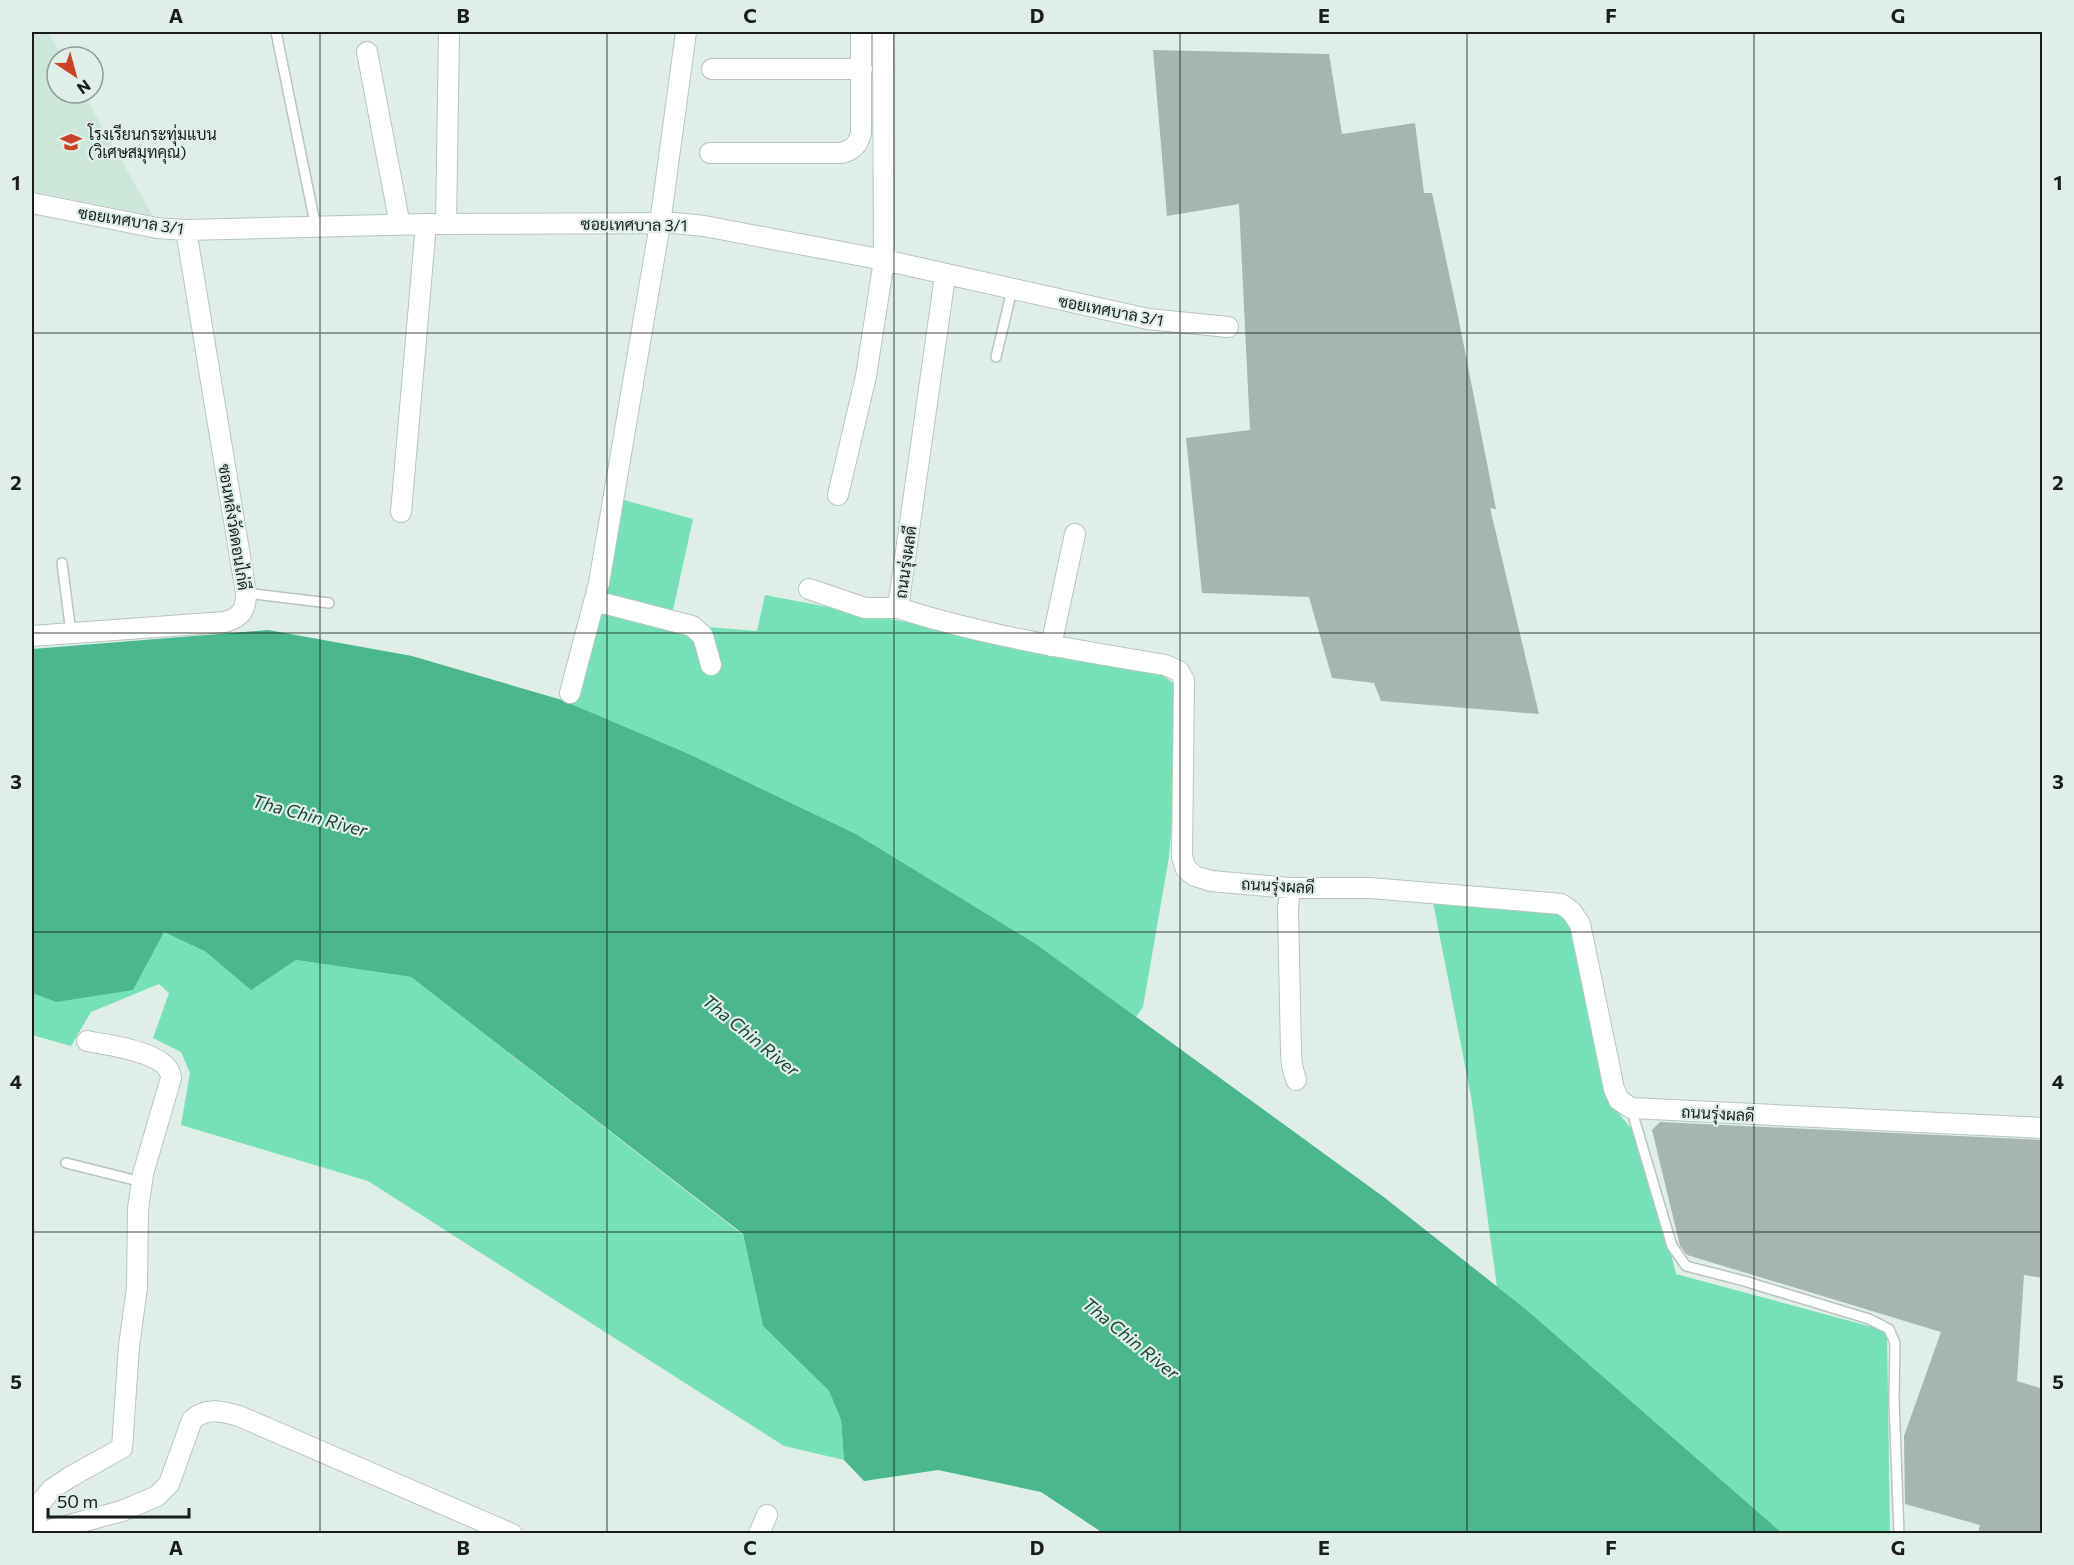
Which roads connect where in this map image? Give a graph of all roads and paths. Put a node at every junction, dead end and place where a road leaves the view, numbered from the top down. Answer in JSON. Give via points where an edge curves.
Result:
{"nodes":[{"id":1,"x":276,"y":32,"type":"edge"},
{"id":2,"x":449,"y":32,"type":"edge"},
{"id":3,"x":686,"y":32,"type":"edge"},
{"id":4,"x":861,"y":32,"type":"edge"},
{"id":5,"x":883,"y":32,"type":"edge"},
{"id":6,"x":367,"y":52,"type":"dead end"},
{"id":7,"x":712,"y":69,"type":"dead end"},
{"id":8,"x":862,"y":69,"type":"junction"},
{"id":9,"x":710,"y":153,"type":"dead end"},
{"id":10,"x":32,"y":202,"type":"edge"},
{"id":11,"x":436,"y":224,"type":"junction"},
{"id":12,"x":660,"y":224,"type":"junction"},
{"id":13,"x":400,"y":225,"type":"junction"},
{"id":14,"x":316,"y":228,"type":"junction"},
{"id":15,"x":186,"y":230,"type":"junction"},
{"id":16,"x":884,"y":261,"type":"junction"},
{"id":17,"x":945,"y":276,"type":"junction"},
{"id":18,"x":1012,"y":290,"type":"junction"},
{"id":19,"x":1228,"y":327,"type":"dead end"},
{"id":20,"x":996,"y":357,"type":"dead end"},
{"id":21,"x":838,"y":495,"type":"dead end"},
{"id":22,"x":401,"y":512,"type":"dead end"},
{"id":23,"x":1075,"y":534,"type":"dead end"},
{"id":24,"x":62,"y":563,"type":"dead end"},
{"id":25,"x":809,"y":589,"type":"dead end"},
{"id":26,"x":246,"y":593,"type":"junction"},
{"id":27,"x":594,"y":601,"type":"junction"},
{"id":28,"x":329,"y":603,"type":"dead end"},
{"id":29,"x":898,"y":608,"type":"junction"},
{"id":30,"x":71,"y":633,"type":"junction"},
{"id":31,"x":32,"y":636,"type":"edge"},
{"id":32,"x":1051,"y":646,"type":"junction"},
{"id":33,"x":711,"y":665,"type":"dead end"},
{"id":34,"x":570,"y":693,"type":"dead end"},
{"id":35,"x":1290,"y":888,"type":"junction"},
{"id":36,"x":87,"y":1041,"type":"dead end"},
{"id":37,"x":1296,"y":1080,"type":"dead end"},
{"id":38,"x":1631,"y":1108,"type":"junction"},
{"id":39,"x":2043,"y":1128,"type":"edge"},
{"id":40,"x":66,"y":1163,"type":"dead end"},
{"id":41,"x":142,"y":1182,"type":"junction"},
{"id":42,"x":767,"y":1515,"type":"dead end"},
{"id":43,"x":34,"y":1533,"type":"edge"},
{"id":44,"x":512,"y":1533,"type":"edge"},
{"id":45,"x":759,"y":1533,"type":"edge"},
{"id":46,"x":1899,"y":1533,"type":"edge"}],
"edges":[{"from":1,"to":14,"type":"lane"},
{"from":2,"to":11,"type":"street"},
{"from":3,"to":12,"type":"street"},
{"from":4,"to":8,"type":"street"},
{"from":5,"to":16,"type":"street"},
{"from":6,"to":13,"type":"street"},
{"from":7,"to":8,"type":"street"},
{"from":8,"to":9,"type":"street","via":[[861,134],[850,151]]},
{"from":10,"to":15,"type":"street","name":"ซอยเทศบาล 3/1","via":[[157,228]]},
{"from":11,"to":12,"type":"street","name":"ซอยเทศบาล 3/1"},
{"from":11,"to":13,"type":"street","name":"ซอยเทศบาล 3/1"},
{"from":11,"to":22,"type":"street"},
{"from":12,"to":16,"type":"street","name":"ซอยเทศบาล 3/1","via":[[704,226]]},
{"from":12,"to":27,"type":"street"},
{"from":13,"to":14,"type":"street","name":"ซอยเทศบาล 3/1"},
{"from":14,"to":15,"type":"street","name":"ซอยเทศบาล 3/1"},
{"from":15,"to":26,"type":"street","name":"ซอนหลังวัดดอนไก่ดี"},
{"from":16,"to":17,"type":"street","name":"ซอยเทศบาล 3/1"},
{"from":16,"to":21,"type":"street","via":[[866,376]]},
{"from":17,"to":18,"type":"street","name":"ซอยเทศบาล 3/1"},
{"from":17,"to":29,"type":"street","name":"ถนนรุ่งผลดี"},
{"from":18,"to":19,"type":"street","name":"ซอยเทศบาล 3/1","via":[[1148,319]]},
{"from":18,"to":20,"type":"lane"},
{"from":23,"to":32,"type":"street"},
{"from":24,"to":30,"type":"lane"},
{"from":25,"to":29,"type":"street","via":[[865,608]]},
{"from":26,"to":28,"type":"lane"},
{"from":26,"to":30,"type":"street","name":"ซอนหลังวัดดอนไก่ดี","via":[[246,603],[237,618],[225,622]]},
{"from":27,"to":33,"type":"street","via":[[692,626],[704,636]]},
{"from":27,"to":34,"type":"street"},
{"from":29,"to":32,"type":"street","name":"ถนนรุ่งผลดี"},
{"from":30,"to":31,"type":"street","name":"ซอนหลังวัดดอนไก่ดี"},
{"from":32,"to":35,"type":"street","name":"ถนนรุ่งผลดี","via":[[1165,665],[1179,671],[1184,680],[1184,864],[1204,880]]},
{"from":35,"to":37,"type":"street","via":[[1291,1052]]},
{"from":35,"to":38,"type":"street","name":"ถนนรุ่งผลดี","via":[[1370,888],[1554,902],[1571,911],[1583,930],[1614,1089],[1619,1100]]},
{"from":36,"to":41,"type":"street","via":[[146,1054],[170,1070]]},
{"from":38,"to":39,"type":"street","name":"ถนนรุ่งผลดี"},
{"from":38,"to":46,"type":"lane","via":[[1672,1246],[1686,1266],[1858,1316],[1889,1329],[1894,1344]]},
{"from":40,"to":41,"type":"lane"},
{"from":41,"to":43,"type":"street","via":[[122,1448],[52,1489],[41,1502]]},
{"from":42,"to":45,"type":"street"},
{"from":43,"to":44,"type":"street","via":[[122,1511],[157,1497],[169,1484],[192,1420],[206,1411],[219,1411],[239,1416]]}]}
